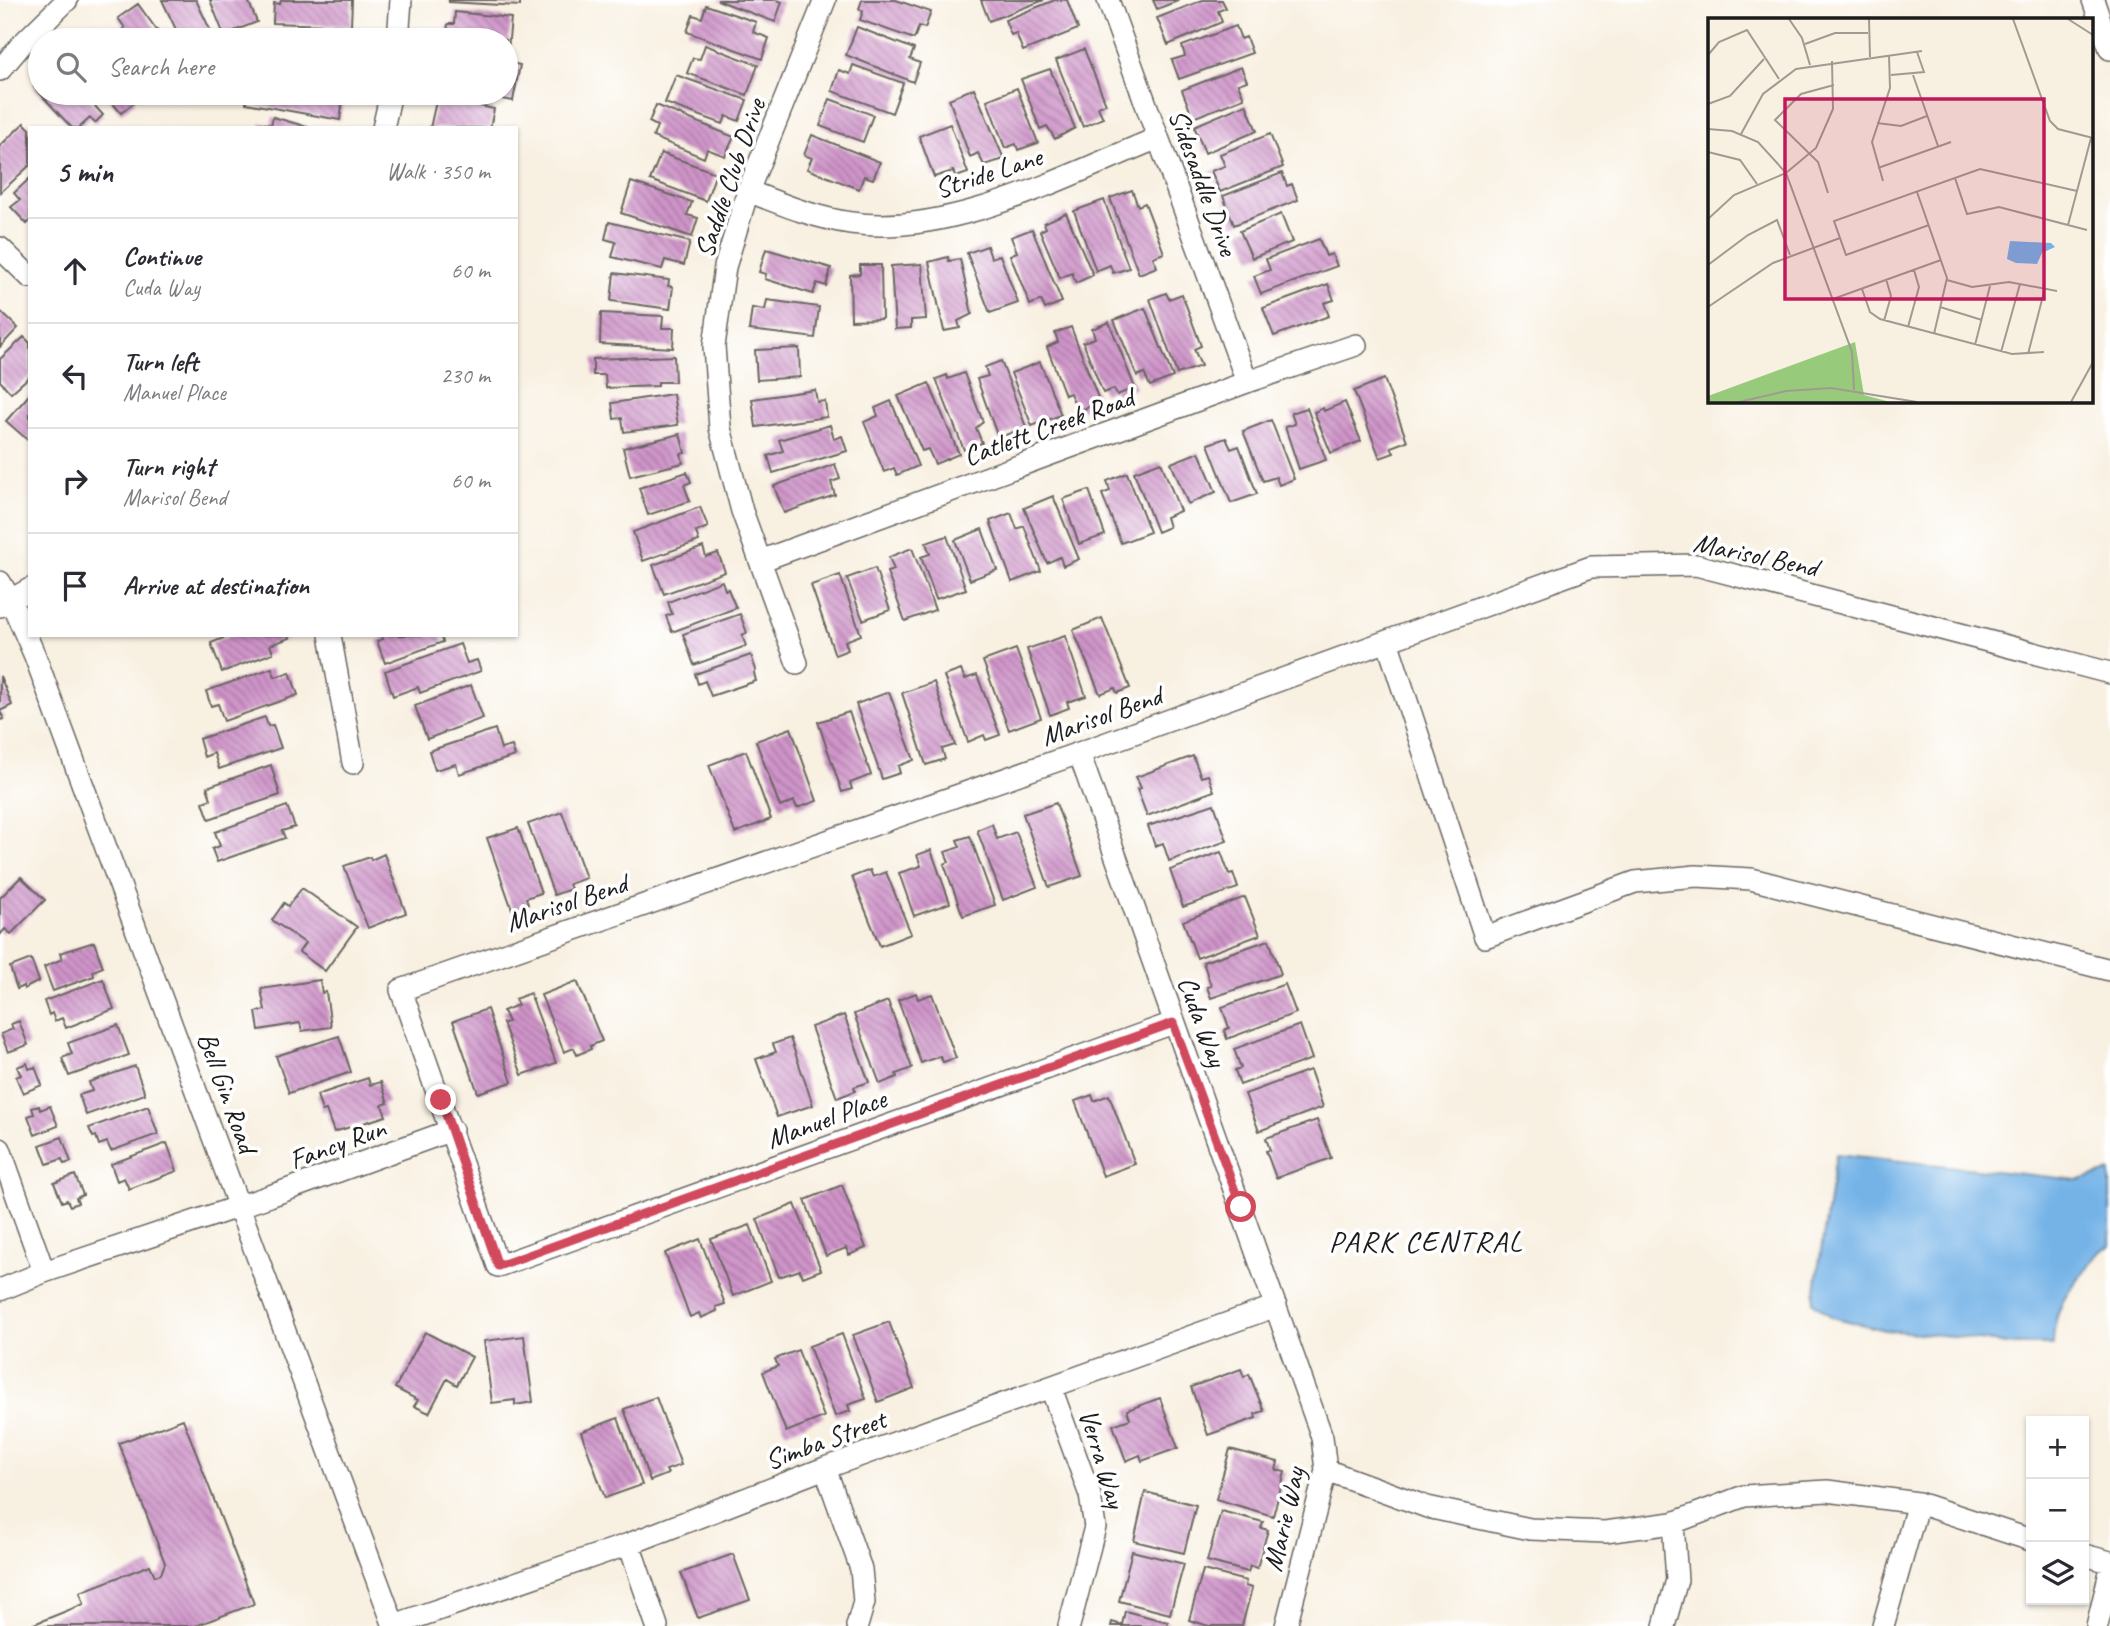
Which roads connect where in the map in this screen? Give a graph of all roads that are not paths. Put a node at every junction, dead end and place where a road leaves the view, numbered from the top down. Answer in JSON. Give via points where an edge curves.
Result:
{"nodes":[{"id":1,"x":67,"y":0,"type":"edge"},
{"id":2,"x":401,"y":0,"type":"edge"},
{"id":3,"x":825,"y":0,"type":"edge"},
{"id":4,"x":1108,"y":0,"type":"edge"},
{"id":5,"x":2093,"y":0,"type":"edge"},
{"id":6,"x":38,"y":28,"type":"edge"},
{"id":7,"x":399,"y":28,"type":"edge"},
{"id":8,"x":28,"y":38,"type":"edge"},
{"id":9,"x":2110,"y":49,"type":"edge"},
{"id":10,"x":0,"y":70,"type":"edge"},
{"id":11,"x":388,"y":105,"type":"edge"},
{"id":12,"x":383,"y":126,"type":"edge"},
{"id":13,"x":1158,"y":138,"type":"junction"},
{"id":14,"x":748,"y":191,"type":"junction"},
{"id":15,"x":0,"y":248,"type":"edge"},
{"id":16,"x":28,"y":275,"type":"edge"},
{"id":17,"x":1356,"y":345,"type":"dead end"},
{"id":18,"x":1247,"y":383,"type":"junction"},
{"id":19,"x":760,"y":561,"type":"junction"},
{"id":20,"x":0,"y":582,"type":"edge"},
{"id":21,"x":28,"y":590,"type":"edge"},
{"id":22,"x":6,"y":603,"type":"edge"},
{"id":23,"x":330,"y":637,"type":"edge"},
{"id":24,"x":1387,"y":641,"type":"junction"},
{"id":25,"x":797,"y":663,"type":"dead end"},
{"id":26,"x":2110,"y":673,"type":"edge"},
{"id":27,"x":1079,"y":753,"type":"junction"},
{"id":28,"x":353,"y":763,"type":"dead end"},
{"id":29,"x":2110,"y":970,"type":"edge"},
{"id":30,"x":1173,"y":1023,"type":"junction"},
{"id":31,"x":452,"y":1130,"type":"junction"},
{"id":32,"x":0,"y":1149,"type":"edge"},
{"id":33,"x":240,"y":1207,"type":"junction"},
{"id":34,"x":498,"y":1266,"type":"joint"},
{"id":35,"x":44,"y":1272,"type":"junction"},
{"id":36,"x":0,"y":1290,"type":"edge"},
{"id":37,"x":1276,"y":1306,"type":"junction"},
{"id":38,"x":1051,"y":1388,"type":"junction"},
{"id":39,"x":825,"y":1468,"type":"junction"},
{"id":40,"x":1326,"y":1470,"type":"junction"},
{"id":41,"x":1918,"y":1503,"type":"junction"},
{"id":42,"x":1673,"y":1523,"type":"junction"},
{"id":43,"x":2026,"y":1539,"type":"edge"},
{"id":44,"x":629,"y":1544,"type":"junction"},
{"id":45,"x":2089,"y":1556,"type":"edge"},
{"id":46,"x":2110,"y":1562,"type":"edge"},
{"id":47,"x":2110,"y":1572,"type":"edge"},
{"id":48,"x":394,"y":1626,"type":"edge"},
{"id":49,"x":656,"y":1626,"type":"edge"},
{"id":50,"x":857,"y":1626,"type":"edge"},
{"id":51,"x":1069,"y":1626,"type":"edge"},
{"id":52,"x":1286,"y":1626,"type":"edge"},
{"id":53,"x":1664,"y":1626,"type":"edge"},
{"id":54,"x":1883,"y":1626,"type":"edge"},
{"id":55,"x":2097,"y":1626,"type":"edge"}],
"edges":[{"from":1,"to":6,"type":"street"},
{"from":2,"to":7,"type":"street"},
{"from":3,"to":14,"type":"street","name":"Saddle Club Drive"},
{"from":4,"to":13,"type":"street","name":"Sidesaddle Drive"},
{"from":5,"to":9,"type":"street"},
{"from":8,"to":10,"type":"street"},
{"from":11,"to":12,"type":"street"},
{"from":13,"to":14,"type":"street","name":"Stride Lane","via":[[950,218],[851,223]]},
{"from":13,"to":18,"type":"street","name":"Sidesaddle Drive"},
{"from":14,"to":19,"type":"street","name":"Saddle Club Drive","via":[[724,267],[714,346],[720,428]]},
{"from":15,"to":16,"type":"street"},
{"from":17,"to":18,"type":"street","name":"Catlett Creek Road"},
{"from":18,"to":19,"type":"street","name":"Catlett Creek Road"},
{"from":19,"to":25,"type":"street","name":"Saddle Club Drive"},
{"from":20,"to":22,"type":"street","name":"Bell Gin Road"},
{"from":21,"to":22,"type":"street"},
{"from":22,"to":33,"type":"street","name":"Bell Gin Road","via":[[35,656]]},
{"from":23,"to":28,"type":"street"},
{"from":24,"to":26,"type":"street","name":"Marisol Bend","via":[[1591,567],[1696,565]]},
{"from":24,"to":27,"type":"street","name":"Marisol Bend"},
{"from":24,"to":29,"type":"street","via":[[1485,937],[1635,882],[1751,879]]},
{"from":27,"to":30,"type":"street","name":"Cuda Way"},
{"from":27,"to":31,"type":"street","name":"Marisol Bend","via":[[401,990]]},
{"from":30,"to":34,"type":"street","name":"Manuel Place"},
{"from":30,"to":37,"type":"street","name":"Cuda Way"},
{"from":31,"to":33,"type":"street","name":"Fancy Run"},
{"from":31,"to":34,"type":"street","name":"Marisol Bend"},
{"from":32,"to":35,"type":"street"},
{"from":33,"to":35,"type":"street","name":"Fancy Run"},
{"from":33,"to":48,"type":"street","name":"Bell Gin Road"},
{"from":35,"to":36,"type":"street","name":"Fancy Run"},
{"from":37,"to":38,"type":"street","name":"Simba Street"},
{"from":37,"to":40,"type":"street","name":"Marie Way","via":[[1322,1437]]},
{"from":38,"to":39,"type":"street","name":"Simba Street"},
{"from":38,"to":51,"type":"street","name":"Verra Way","via":[[1094,1508],[1092,1542]]},
{"from":39,"to":44,"type":"street","name":"Simba Street"},
{"from":39,"to":50,"type":"street","via":[[861,1569],[864,1602]]},
{"from":40,"to":42,"type":"street","via":[[1427,1507],[1530,1529],[1605,1532]]},
{"from":40,"to":52,"type":"street","name":"Marie Way"},
{"from":41,"to":42,"type":"street","via":[[1827,1491],[1744,1496]]},
{"from":41,"to":43,"type":"street"},
{"from":41,"to":54,"type":"street"},
{"from":42,"to":53,"type":"street","via":[[1677,1580]]},
{"from":44,"to":48,"type":"street","name":"Simba Street"},
{"from":44,"to":49,"type":"street"},
{"from":45,"to":46,"type":"street"},
{"from":47,"to":55,"type":"street"}]}
